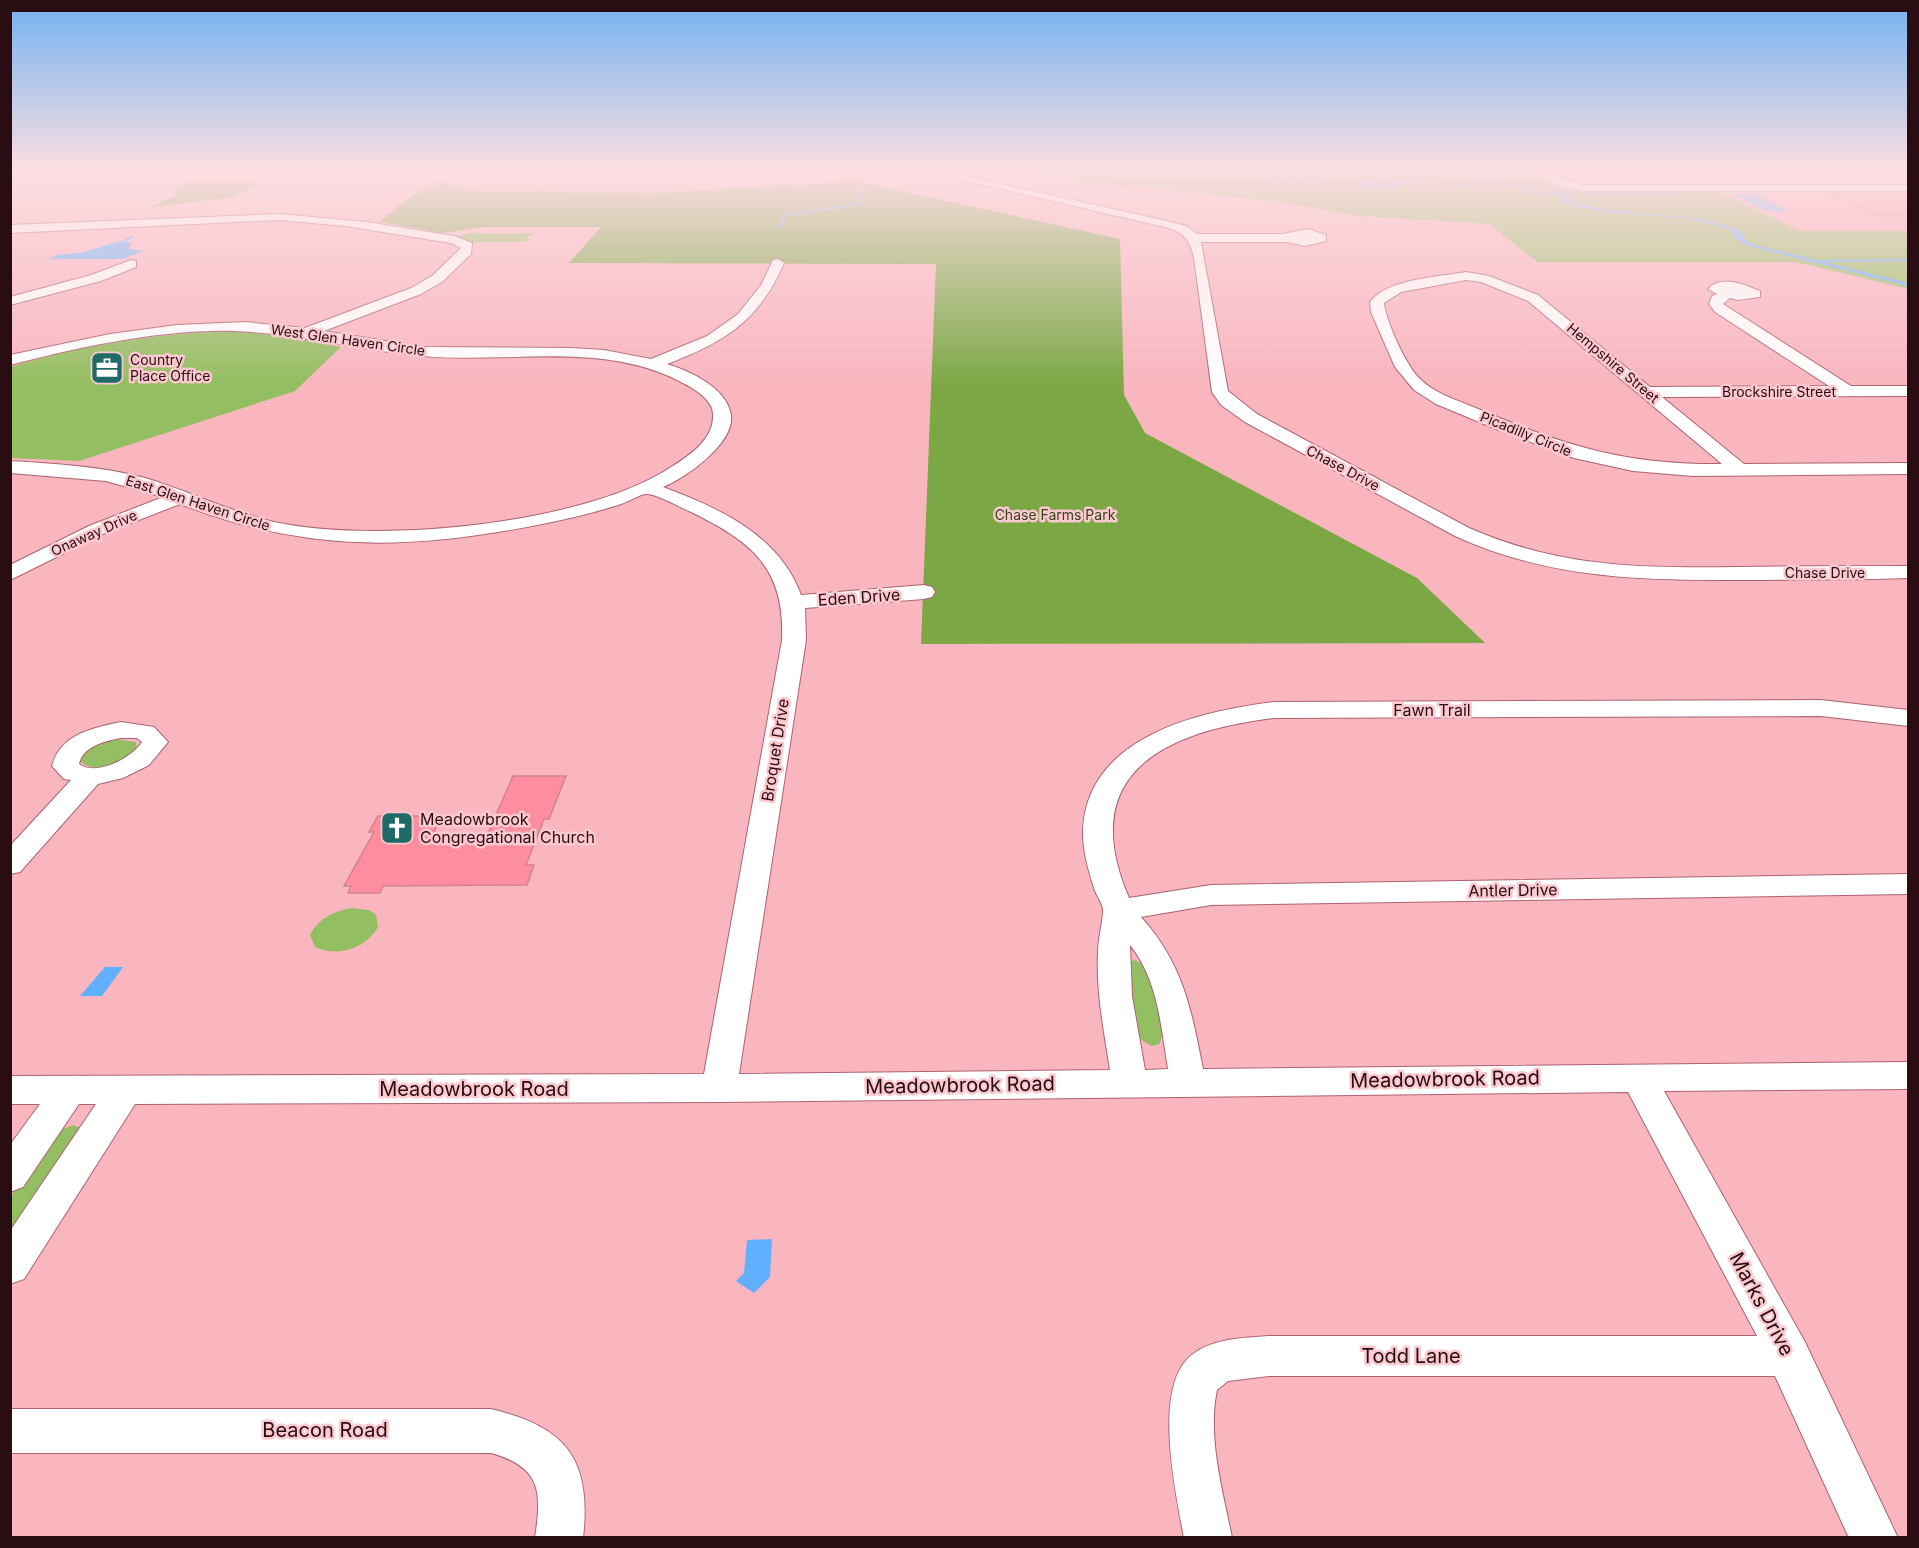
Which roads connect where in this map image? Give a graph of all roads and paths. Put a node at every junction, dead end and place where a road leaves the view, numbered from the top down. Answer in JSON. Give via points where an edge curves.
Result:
{"nodes":[{"id":1,"x":454,"y":241,"type":"edge"},
{"id":2,"x":1196,"y":241,"type":"edge"},
{"id":3,"x":778,"y":263,"type":"dead end"},
{"id":4,"x":131,"y":264,"type":"dead end"},
{"id":5,"x":1474,"y":277,"type":"joint"},
{"id":6,"x":1725,"y":295,"type":"dead end"},
{"id":7,"x":10,"y":302,"type":"edge"},
{"id":8,"x":308,"y":332,"type":"junction"},
{"id":9,"x":10,"y":343,"type":"edge"},
{"id":10,"x":34,"y":353,"type":"junction"},
{"id":11,"x":11,"y":360,"type":"edge"},
{"id":12,"x":653,"y":364,"type":"junction"},
{"id":13,"x":1908,"y":391,"type":"edge"},
{"id":14,"x":1649,"y":392,"type":"junction"},
{"id":15,"x":1847,"y":392,"type":"junction"},
{"id":16,"x":10,"y":467,"type":"edge"},
{"id":17,"x":1908,"y":469,"type":"edge"},
{"id":18,"x":1740,"y":470,"type":"junction"},
{"id":19,"x":646,"y":487,"type":"junction"},
{"id":20,"x":180,"y":497,"type":"junction"},
{"id":21,"x":1908,"y":572,"type":"edge"},
{"id":22,"x":10,"y":573,"type":"edge"},
{"id":23,"x":924,"y":592,"type":"dead end"},
{"id":24,"x":793,"y":602,"type":"junction"},
{"id":25,"x":1908,"y":718,"type":"edge"},
{"id":26,"x":90,"y":776,"type":"dead end"},
{"id":27,"x":10,"y":865,"type":"edge"},
{"id":28,"x":1908,"y":884,"type":"edge"},
{"id":29,"x":1119,"y":910,"type":"junction"},
{"id":30,"x":1908,"y":1075,"type":"edge"},
{"id":31,"x":1638,"y":1077,"type":"junction"},
{"id":32,"x":1188,"y":1081,"type":"junction"},
{"id":33,"x":1130,"y":1082,"type":"junction"},
{"id":34,"x":719,"y":1088,"type":"junction"},
{"id":35,"x":70,"y":1089,"type":"junction"},
{"id":36,"x":125,"y":1089,"type":"junction"},
{"id":37,"x":10,"y":1090,"type":"edge"},
{"id":38,"x":10,"y":1176,"type":"edge"},
{"id":39,"x":10,"y":1266,"type":"edge"},
{"id":40,"x":1790,"y":1356,"type":"junction"},
{"id":41,"x":10,"y":1431,"type":"edge"},
{"id":42,"x":559,"y":1538,"type":"edge"},
{"id":43,"x":1208,"y":1538,"type":"edge"},
{"id":44,"x":1874,"y":1538,"type":"edge"}],
"edges":[{"from":1,"to":8,"type":"street","via":[[465,243],[469,249],[433,281],[410,294]]},
{"from":2,"to":21,"type":"street","name":"Chase Drive","via":[[1215,369],[1220,392],[1227,401],[1251,418],[1479,540],[1539,560],[1617,572]]},
{"from":3,"to":12,"type":"street","via":[[761,298],[743,319],[695,347]]},
{"from":4,"to":7,"type":"street"},
{"from":5,"to":14,"type":"street","name":"Hempshire Street","via":[[1533,298]]},
{"from":5,"to":18,"type":"street","name":"Picadilly Circle","via":[[1408,286],[1390,291],[1377,302],[1407,373],[1417,385],[1528,438],[1576,454],[1651,468]]},
{"from":6,"to":15,"type":"street","via":[[1717,299],[1720,309]]},
{"from":8,"to":10,"type":"street","name":"West Glen Haven Circle","via":[[182,328]]},
{"from":8,"to":12,"type":"street","name":"West Glen Haven Circle","via":[[404,350],[588,354]]},
{"from":9,"to":10,"type":"street"},
{"from":10,"to":11,"type":"street","name":"West Glen Haven Circle"},
{"from":12,"to":19,"type":"street","name":"East Glen Haven Circle","via":[[703,387],[717,400],[722,420],[715,438],[702,453]]},
{"from":13,"to":15,"type":"street","name":"Brockshire Street"},
{"from":14,"to":15,"type":"street","name":"Brockshire Street"},
{"from":14,"to":18,"type":"street","name":"Hempshire Street"},
{"from":16,"to":20,"type":"street","name":"East Glen Haven Circle","via":[[124,479]]},
{"from":17,"to":18,"type":"street","name":"Picadilly Circle"},
{"from":19,"to":20,"type":"street","name":"East Glen Haven Circle","via":[[585,509],[516,525],[386,537],[290,531],[242,520]]},
{"from":19,"to":24,"type":"street","name":"Broquet Drive","via":[[707,512],[753,542],[773,563]]},
{"from":20,"to":22,"type":"street","name":"Onaway Drive","via":[[96,530]]},
{"from":23,"to":24,"type":"street","name":"Eden Drive"},
{"from":24,"to":34,"type":"street","name":"Broquet Drive","via":[[794,640]]},
{"from":25,"to":29,"type":"street","name":"Fawn Trail","via":[[1821,708],[1780,708],[1274,710],[1217,718],[1165,736],[1125,764],[1108,787],[1096,818],[1097,842]]},
{"from":26,"to":27,"type":"street"},
{"from":28,"to":29,"type":"street","name":"Antler Drive","via":[[1211,895]]},
{"from":29,"to":32,"type":"street","name":"Fawn Trail","via":[[1157,958],[1173,1004]]},
{"from":29,"to":33,"type":"street","via":[[1112,965]]},
{"from":30,"to":31,"type":"street","name":"Meadowbrook Road"},
{"from":31,"to":32,"type":"street","name":"Meadowbrook Road"},
{"from":31,"to":40,"type":"street","name":"Marks Drive"},
{"from":32,"to":33,"type":"street","name":"Meadowbrook Road"},
{"from":33,"to":34,"type":"street","name":"Meadowbrook Road"},
{"from":34,"to":36,"type":"street","name":"Meadowbrook Road"},
{"from":35,"to":36,"type":"street","name":"Meadowbrook Road"},
{"from":35,"to":37,"type":"street","name":"Meadowbrook Road"},
{"from":35,"to":38,"type":"street"},
{"from":36,"to":39,"type":"street"},
{"from":40,"to":43,"type":"street","name":"Todd Lane","via":[[1269,1356],[1230,1360],[1205,1371],[1192,1393],[1191,1432]]},
{"from":40,"to":44,"type":"street","name":"Marks Drive"},
{"from":41,"to":42,"type":"street","name":"Beacon Road","via":[[480,1431],[515,1435],[537,1446],[550,1461],[561,1486],[564,1513]]}]}
